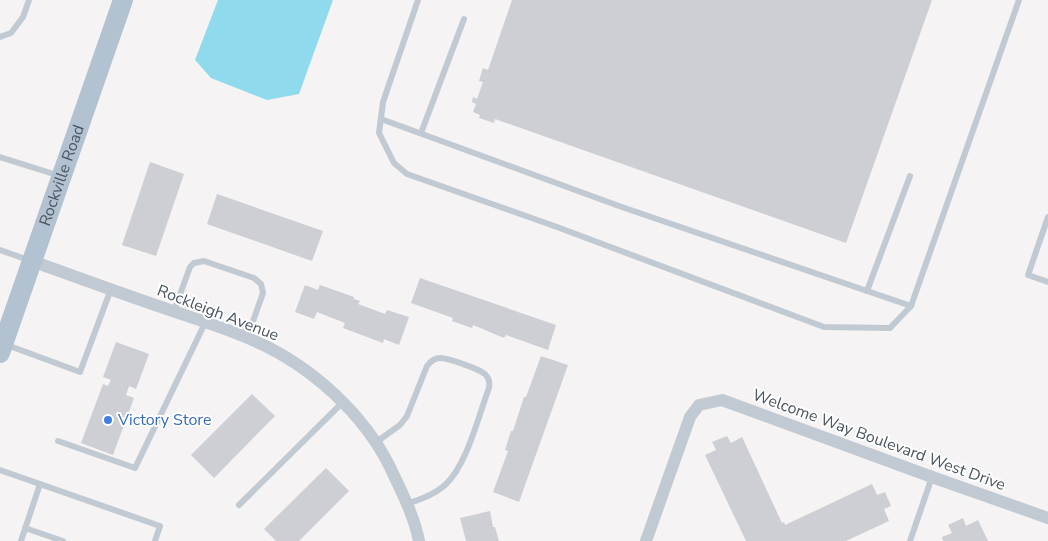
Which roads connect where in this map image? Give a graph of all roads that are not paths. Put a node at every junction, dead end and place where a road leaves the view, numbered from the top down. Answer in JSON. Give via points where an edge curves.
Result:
{"nodes":[{"id":1,"x":29,"y":0,"type":"edge"},
{"id":2,"x":123,"y":0,"type":"edge"},
{"id":3,"x":418,"y":0,"type":"edge"},
{"id":4,"x":1019,"y":0,"type":"edge"},
{"id":5,"x":464,"y":19,"type":"dead end"},
{"id":6,"x":0,"y":37,"type":"edge"},
{"id":7,"x":380,"y":119,"type":"junction"},
{"id":8,"x":421,"y":133,"type":"junction"},
{"id":9,"x":0,"y":157,"type":"edge"},
{"id":10,"x":61,"y":176,"type":"junction"},
{"id":11,"x":910,"y":176,"type":"dead end"},
{"id":12,"x":1048,"y":217,"type":"edge"},
{"id":13,"x":0,"y":250,"type":"edge"},
{"id":14,"x":32,"y":261,"type":"junction"},
{"id":15,"x":1048,"y":282,"type":"edge"},
{"id":16,"x":111,"y":290,"type":"junction"},
{"id":17,"x":867,"y":291,"type":"junction"},
{"id":18,"x":910,"y":306,"type":"junction"},
{"id":19,"x":174,"y":312,"type":"junction"},
{"id":20,"x":205,"y":323,"type":"junction"},
{"id":21,"x":247,"y":338,"type":"junction"},
{"id":22,"x":2,"y":348,"type":"edge"},
{"id":23,"x":342,"y":403,"type":"junction"},
{"id":24,"x":58,"y":441,"type":"dead end"},
{"id":25,"x":375,"y":443,"type":"junction"},
{"id":26,"x":0,"y":470,"type":"edge"},
{"id":27,"x":932,"y":477,"type":"junction"},
{"id":28,"x":40,"y":484,"type":"junction"},
{"id":29,"x":407,"y":504,"type":"junction"},
{"id":30,"x":239,"y":505,"type":"dead end"},
{"id":31,"x":1048,"y":518,"type":"edge"},
{"id":32,"x":25,"y":528,"type":"junction"},
{"id":33,"x":20,"y":541,"type":"edge"},
{"id":34,"x":63,"y":541,"type":"edge"},
{"id":35,"x":155,"y":541,"type":"edge"},
{"id":36,"x":419,"y":541,"type":"edge"},
{"id":37,"x":646,"y":541,"type":"edge"},
{"id":38,"x":910,"y":541,"type":"edge"}],
"edges":[{"from":1,"to":6,"type":"lane","via":[[23,17],[11,33]]},
{"from":2,"to":10,"type":"main road","name":"Rockville Road"},
{"from":3,"to":7,"type":"lane"},
{"from":4,"to":18,"type":"lane"},
{"from":5,"to":8,"type":"lane"},
{"from":7,"to":8,"type":"lane"},
{"from":7,"to":18,"type":"lane","via":[[379,133],[394,163],[407,174],[824,327],[890,328]]},
{"from":8,"to":17,"type":"lane","via":[[619,206]]},
{"from":9,"to":10,"type":"lane"},
{"from":10,"to":14,"type":"main road","name":"Rockville Road"},
{"from":11,"to":17,"type":"lane"},
{"from":12,"to":15,"type":"lane","via":[[1028,275]]},
{"from":13,"to":14,"type":"lane"},
{"from":14,"to":16,"type":"street","name":"Rockleigh Avenue"},
{"from":14,"to":22,"type":"main road","name":"Rockville Road"},
{"from":16,"to":19,"type":"street","name":"Rockleigh Avenue"},
{"from":16,"to":22,"type":"lane","via":[[80,372]]},
{"from":17,"to":18,"type":"lane"},
{"from":19,"to":20,"type":"street","name":"Rockleigh Avenue"},
{"from":19,"to":21,"type":"lane","via":[[194,263],[204,261],[238,273],[256,280],[261,284],[263,293]]},
{"from":20,"to":21,"type":"street","name":"Rockleigh Avenue"},
{"from":20,"to":24,"type":"lane","via":[[135,468]]},
{"from":21,"to":23,"type":"street","name":"Rockleigh Avenue","via":[[284,356]]},
{"from":23,"to":25,"type":"street","name":"Rockleigh Avenue"},
{"from":23,"to":30,"type":"lane"},
{"from":25,"to":29,"type":"street","name":"Rockleigh Avenue"},
{"from":25,"to":29,"type":"lane","via":[[407,416],[431,362],[440,358],[487,376],[489,388],[460,466],[444,486]]},
{"from":26,"to":28,"type":"lane"},
{"from":27,"to":31,"type":"street","name":"Welcome Way Boulevard West Drive"},
{"from":27,"to":37,"type":"street","name":"Welcome Way Boulevard West Drive","via":[[722,400],[699,405],[690,416]]},
{"from":27,"to":38,"type":"lane"},
{"from":28,"to":32,"type":"lane"},
{"from":28,"to":35,"type":"lane","via":[[160,526]]},
{"from":29,"to":36,"type":"street","name":"Rockleigh Avenue"},
{"from":32,"to":33,"type":"lane"},
{"from":32,"to":34,"type":"lane"}]}
